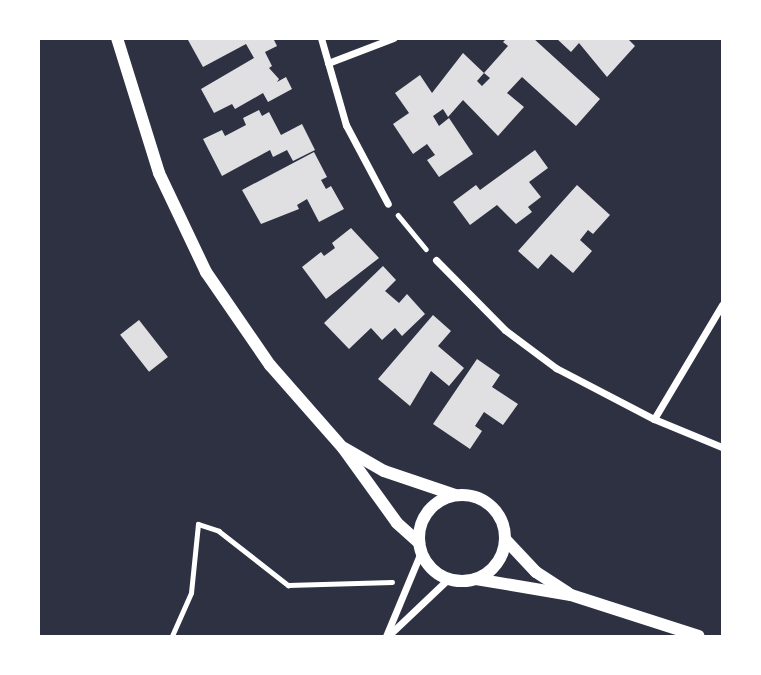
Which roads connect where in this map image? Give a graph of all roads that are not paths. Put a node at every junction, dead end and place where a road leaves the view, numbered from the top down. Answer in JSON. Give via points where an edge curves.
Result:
{"nodes":[{"id":1,"x":117,"y":38,"type":"edge"},
{"id":2,"x":321,"y":38,"type":"edge"},
{"id":3,"x":393,"y":38,"type":"edge"},
{"id":4,"x":328,"y":63,"type":"junction"},
{"id":5,"x":388,"y":204,"type":"road end"},
{"id":6,"x":436,"y":260,"type":"road end"},
{"id":7,"x":723,"y":306,"type":"edge"},
{"id":8,"x":654,"y":419,"type":"junction"},
{"id":9,"x":723,"y":447,"type":"edge"},
{"id":10,"x":343,"y":448,"type":"junction"},
{"id":11,"x":455,"y":495,"type":"junction"},
{"id":12,"x":505,"y":539,"type":"junction"},
{"id":13,"x":420,"y":547,"type":"junction"},
{"id":14,"x":448,"y":579,"type":"junction"},
{"id":15,"x":476,"y":579,"type":"junction"},
{"id":16,"x":571,"y":595,"type":"junction"},
{"id":17,"x":387,"y":636,"type":"edge"},
{"id":18,"x":699,"y":636,"type":"edge"}],
"edges":[{"from":1,"to":10,"type":"street","via":[[150,147],[189,241],[262,355]]},
{"from":2,"to":4,"type":"street"},
{"from":3,"to":4,"type":"street"},
{"from":4,"to":5,"type":"street","via":[[346,125]]},
{"from":6,"to":8,"type":"street","via":[[505,330],[556,368]]},
{"from":7,"to":8,"type":"street"},
{"from":8,"to":9,"type":"street"},
{"from":10,"to":11,"type":"street","via":[[384,471]]},
{"from":10,"to":13,"type":"street","via":[[372,493]]},
{"from":11,"to":12,"type":"street","via":[[491,505],[499,515]]},
{"from":11,"to":13,"type":"street","via":[[432,507],[424,517]]},
{"from":12,"to":15,"type":"street","via":[[497,564]]},
{"from":12,"to":16,"type":"street","via":[[536,572]]},
{"from":13,"to":14,"type":"street","via":[[437,573]]},
{"from":13,"to":17,"type":"street"},
{"from":14,"to":15,"type":"street"},
{"from":14,"to":17,"type":"street"},
{"from":15,"to":16,"type":"street"},
{"from":16,"to":18,"type":"street"}]}
